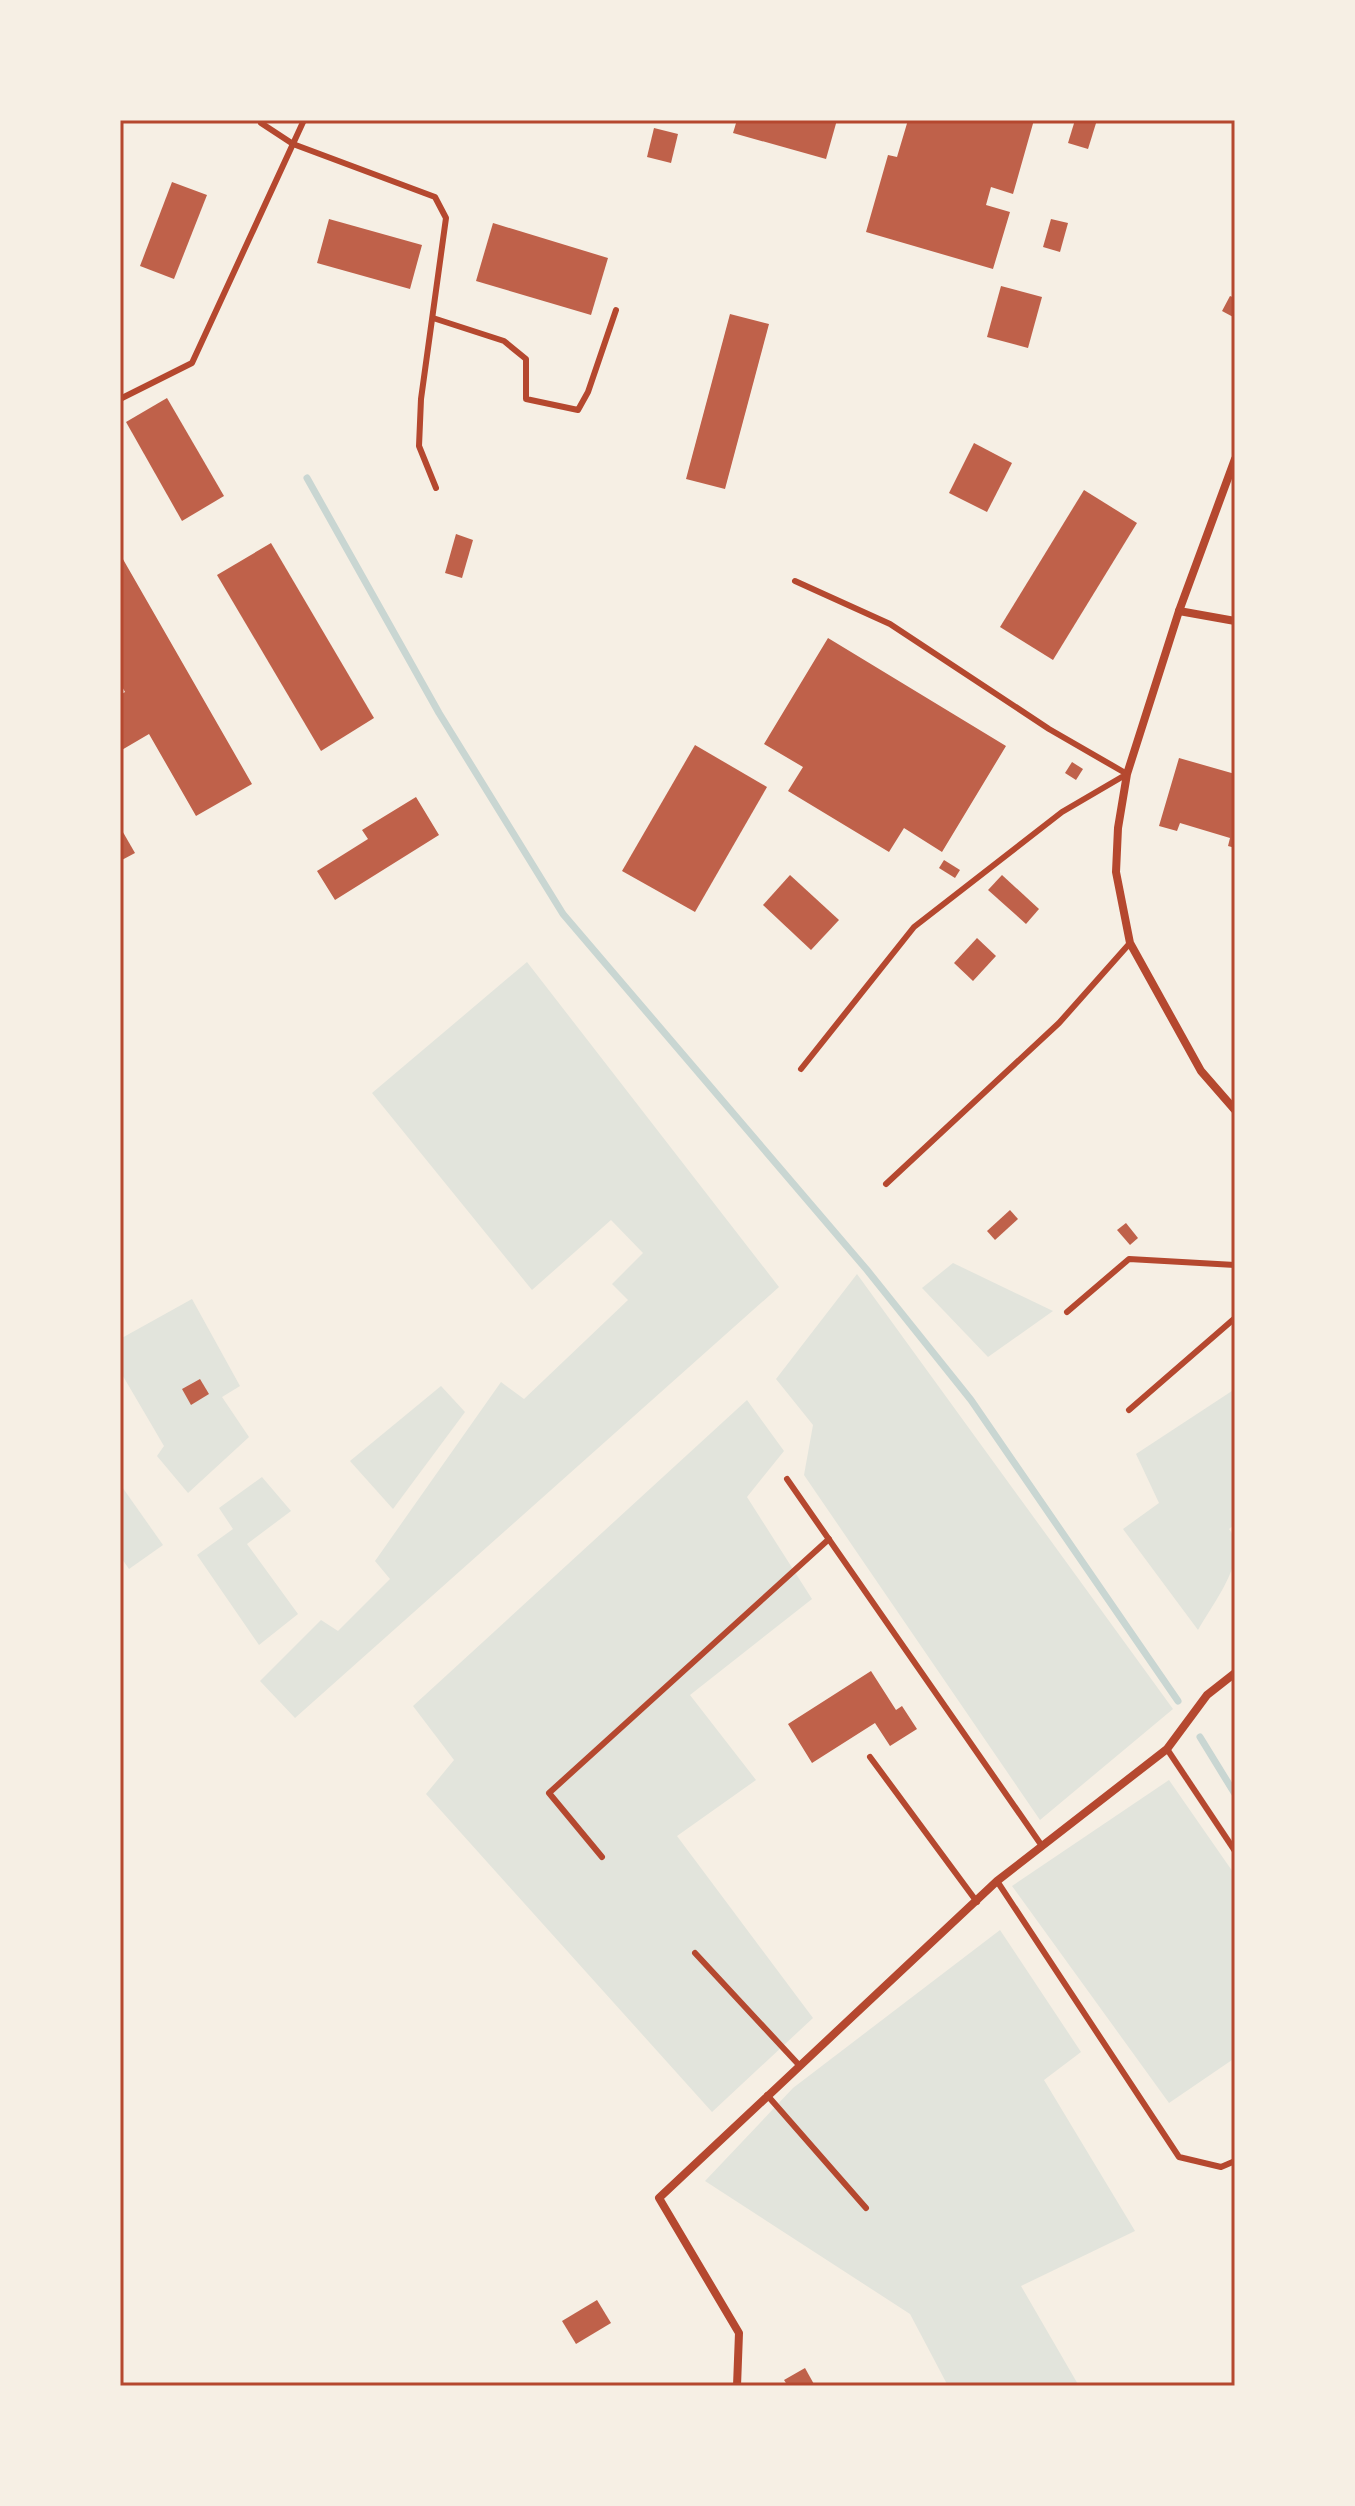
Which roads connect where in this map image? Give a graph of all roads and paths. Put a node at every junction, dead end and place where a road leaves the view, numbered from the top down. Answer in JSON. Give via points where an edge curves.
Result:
{"nodes":[{"id":1,"x":304,"y":120,"type":"edge"},
{"id":2,"x":261,"y":123,"type":"dead end"},
{"id":3,"x":293,"y":144,"type":"junction"},
{"id":4,"x":616,"y":310,"type":"dead end"},
{"id":5,"x":433,"y":318,"type":"junction"},
{"id":6,"x":120,"y":399,"type":"edge"},
{"id":7,"x":1235,"y":459,"type":"edge"},
{"id":8,"x":436,"y":488,"type":"dead end"},
{"id":9,"x":795,"y":581,"type":"dead end"},
{"id":10,"x":1179,"y":611,"type":"junction"},
{"id":11,"x":1235,"y":621,"type":"edge"},
{"id":12,"x":1127,"y":774,"type":"junction"},
{"id":13,"x":1130,"y":943,"type":"junction"},
{"id":14,"x":801,"y":1069,"type":"dead end"},
{"id":15,"x":1235,"y":1110,"type":"edge"},
{"id":16,"x":886,"y":1184,"type":"dead end"},
{"id":17,"x":1235,"y":1265,"type":"edge"},
{"id":18,"x":1067,"y":1312,"type":"dead end"},
{"id":19,"x":1235,"y":1318,"type":"edge"},
{"id":20,"x":1129,"y":1410,"type":"dead end"},
{"id":21,"x":787,"y":1479,"type":"dead end"},
{"id":22,"x":829,"y":1539,"type":"junction"},
{"id":23,"x":1235,"y":1673,"type":"edge"},
{"id":24,"x":1167,"y":1749,"type":"junction"},
{"id":25,"x":870,"y":1757,"type":"dead end"},
{"id":26,"x":1042,"y":1846,"type":"junction"},
{"id":27,"x":1235,"y":1851,"type":"edge"},
{"id":28,"x":602,"y":1857,"type":"dead end"},
{"id":29,"x":997,"y":1881,"type":"junction"},
{"id":30,"x":977,"y":1902,"type":"junction"},
{"id":31,"x":695,"y":1953,"type":"dead end"},
{"id":32,"x":799,"y":2065,"type":"junction"},
{"id":33,"x":767,"y":2095,"type":"junction"},
{"id":34,"x":1235,"y":2161,"type":"edge"},
{"id":35,"x":866,"y":2208,"type":"dead end"},
{"id":36,"x":737,"y":2386,"type":"edge"}],
"edges":[{"from":1,"to":3,"type":"lane"},
{"from":2,"to":3,"type":"lane"},
{"from":3,"to":5,"type":"lane","via":[[435,197],[446,218]]},
{"from":3,"to":6,"type":"lane","via":[[192,363]]},
{"from":4,"to":5,"type":"lane","via":[[578,410],[526,399],[526,359],[504,341]]},
{"from":5,"to":8,"type":"lane","via":[[419,446]]},
{"from":7,"to":10,"type":"street"},
{"from":9,"to":12,"type":"lane","via":[[890,624]]},
{"from":10,"to":11,"type":"street"},
{"from":10,"to":12,"type":"street"},
{"from":12,"to":13,"type":"street","via":[[1116,872]]},
{"from":12,"to":14,"type":"lane","via":[[1062,812],[914,927]]},
{"from":13,"to":15,"type":"street","via":[[1201,1071]]},
{"from":13,"to":16,"type":"lane","via":[[1059,1023]]},
{"from":17,"to":18,"type":"lane","via":[[1129,1259]]},
{"from":19,"to":20,"type":"lane"},
{"from":21,"to":22,"type":"lane"},
{"from":22,"to":26,"type":"lane"},
{"from":22,"to":28,"type":"lane","via":[[549,1793]]},
{"from":23,"to":24,"type":"street","via":[[1207,1695]]},
{"from":24,"to":26,"type":"street"},
{"from":24,"to":27,"type":"lane"},
{"from":25,"to":30,"type":"lane"},
{"from":26,"to":29,"type":"street"},
{"from":29,"to":30,"type":"street"},
{"from":29,"to":34,"type":"lane","via":[[1179,2157],[1221,2167]]},
{"from":30,"to":32,"type":"street"},
{"from":31,"to":32,"type":"lane"},
{"from":32,"to":33,"type":"street"},
{"from":33,"to":35,"type":"lane"},
{"from":33,"to":36,"type":"street","via":[[659,2198],[739,2333]]}]}
